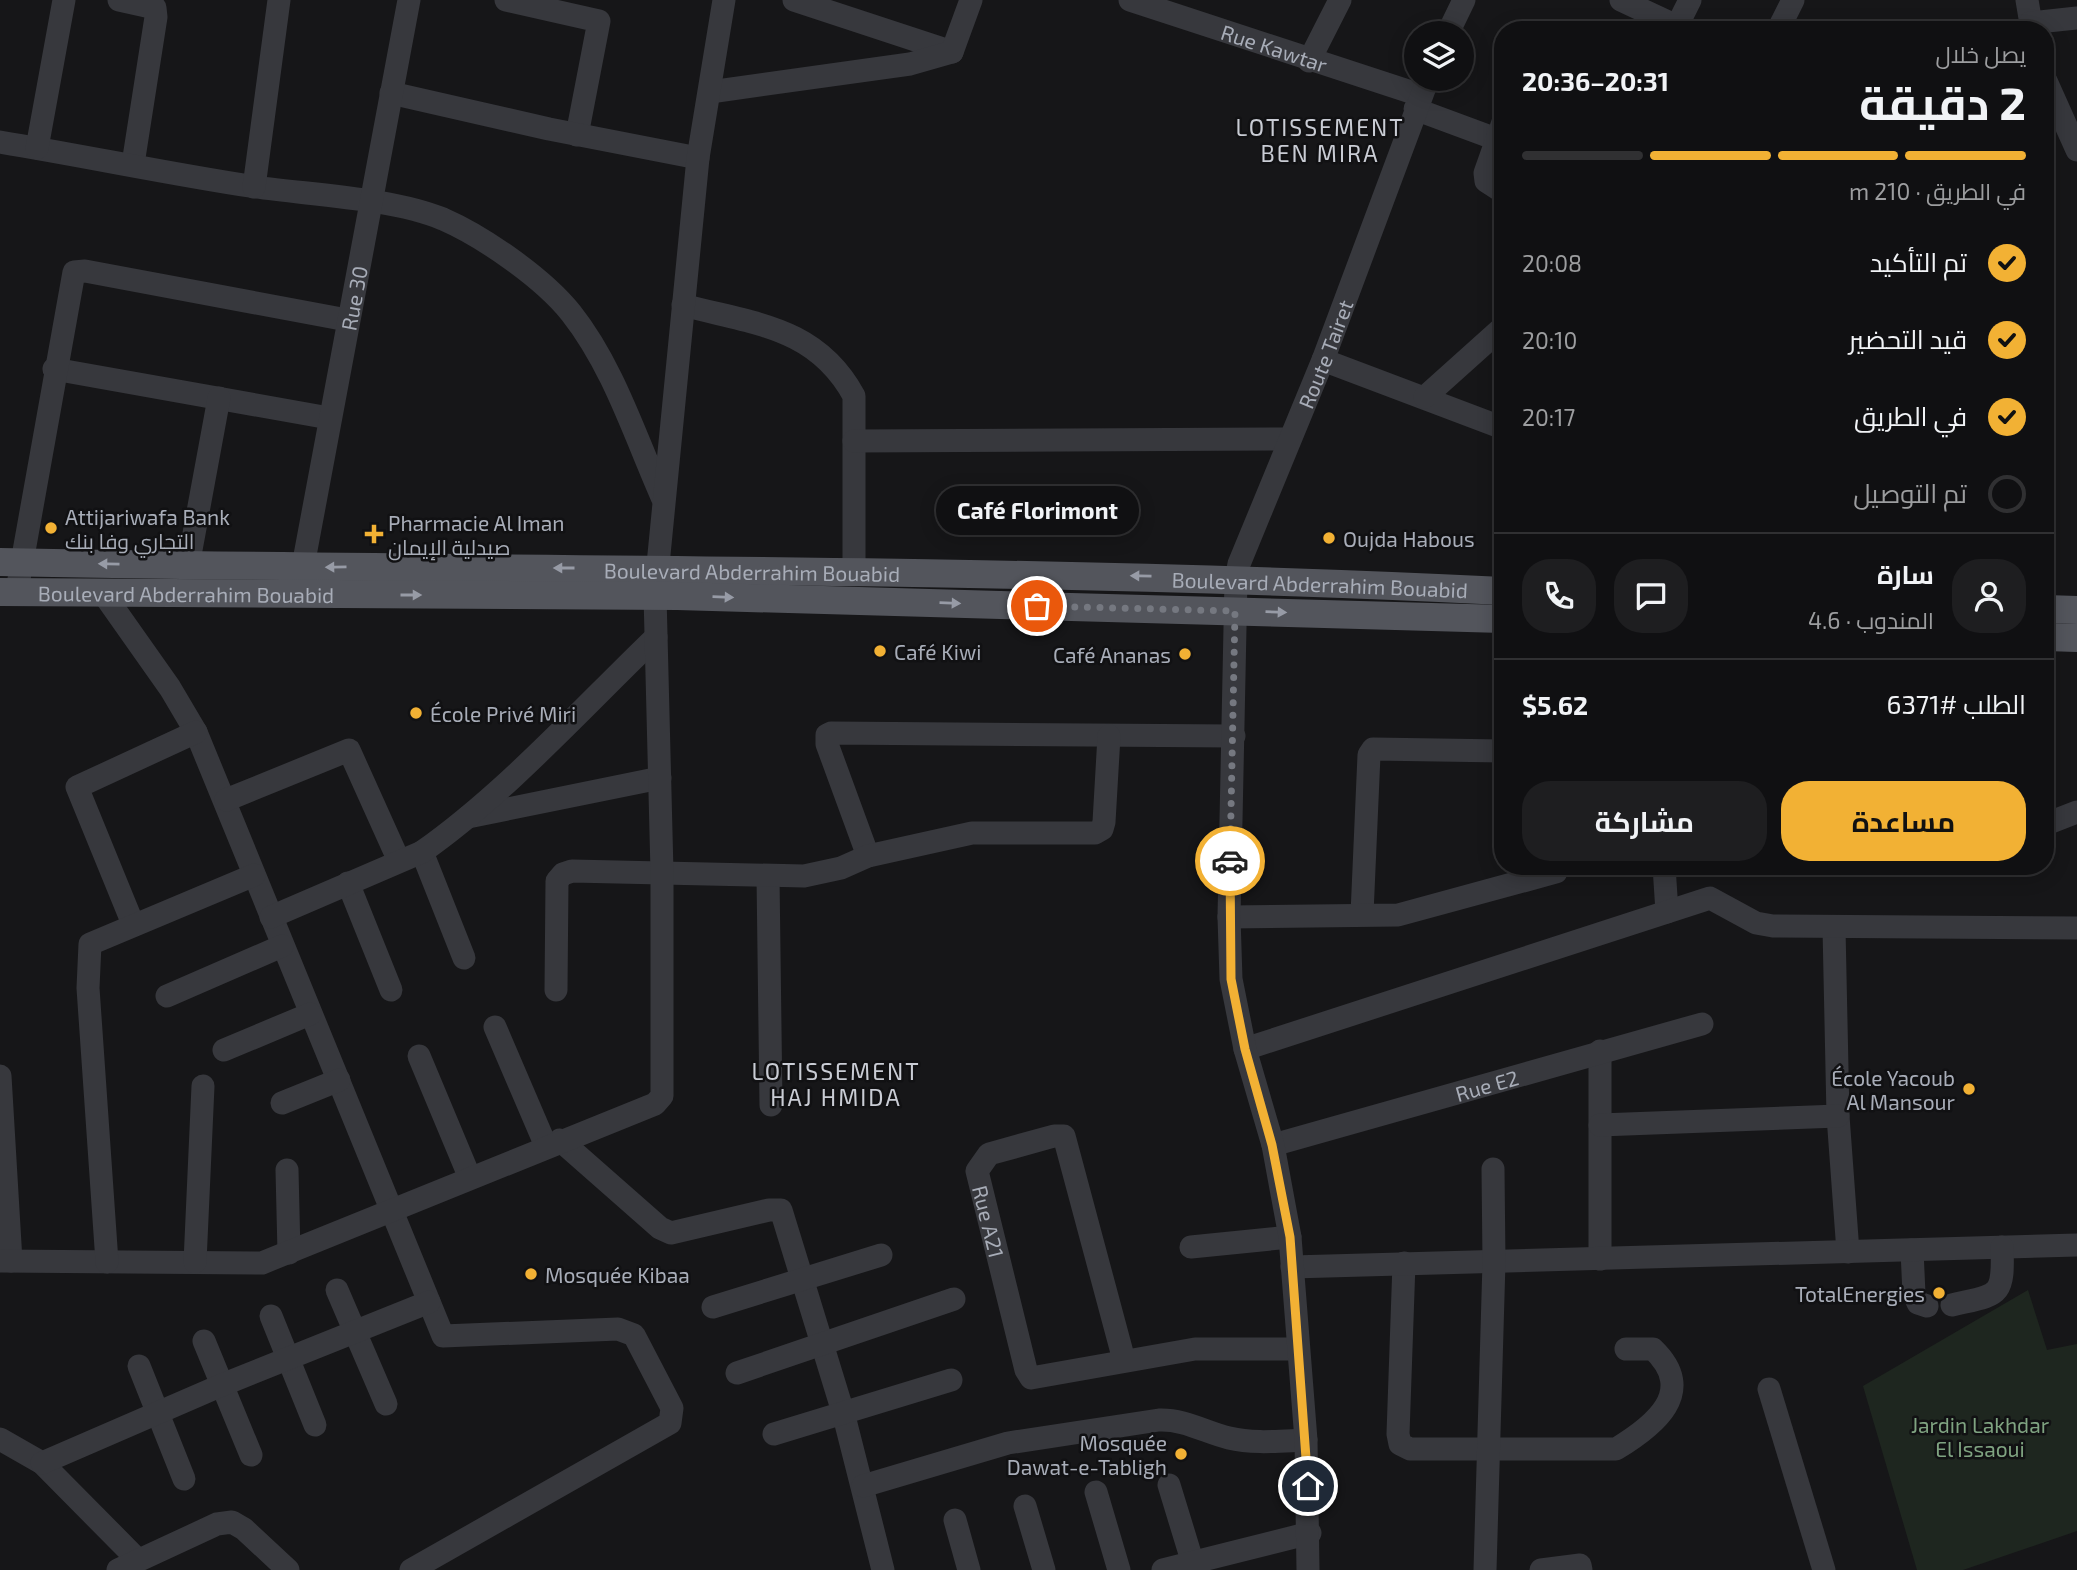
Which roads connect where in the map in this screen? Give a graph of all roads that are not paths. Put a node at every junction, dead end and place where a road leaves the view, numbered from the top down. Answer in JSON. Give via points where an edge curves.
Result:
{"nodes":[{"id":1,"x":64,"y":0,"type":"edge"},
{"id":2,"x":119,"y":0,"type":"edge"},
{"id":3,"x":279,"y":0,"type":"edge"},
{"id":4,"x":409,"y":0,"type":"edge"},
{"id":5,"x":506,"y":0,"type":"edge"},
{"id":6,"x":724,"y":0,"type":"edge"},
{"id":7,"x":794,"y":0,"type":"edge"},
{"id":8,"x":971,"y":0,"type":"edge"},
{"id":9,"x":1130,"y":0,"type":"edge"},
{"id":10,"x":1340,"y":0,"type":"edge"},
{"id":11,"x":1464,"y":0,"type":"edge"},
{"id":12,"x":1621,"y":0,"type":"edge"},
{"id":13,"x":1690,"y":0,"type":"edge"},
{"id":14,"x":1793,"y":0,"type":"edge"},
{"id":15,"x":2030,"y":18,"type":"edge"},
{"id":16,"x":2077,"y":18,"type":"edge"},
{"id":17,"x":1454,"y":21,"type":"edge"},
{"id":18,"x":1666,"y":21,"type":"edge"},
{"id":19,"x":1683,"y":21,"type":"edge"},
{"id":20,"x":1782,"y":21,"type":"edge"},
{"id":21,"x":952,"y":52,"type":"junction"},
{"id":22,"x":1309,"y":61,"type":"junction"},
{"id":23,"x":710,"y":92,"type":"junction"},
{"id":24,"x":391,"y":93,"type":"junction"},
{"id":25,"x":1421,"y":94,"type":"edge"},
{"id":26,"x":2054,"y":99,"type":"edge"},
{"id":27,"x":1494,"y":127,"type":"edge"},
{"id":28,"x":577,"y":135,"type":"junction"},
{"id":29,"x":0,"y":142,"type":"edge"},
{"id":30,"x":1494,"y":147,"type":"edge"},
{"id":31,"x":37,"y":148,"type":"junction"},
{"id":32,"x":2077,"y":150,"type":"edge"},
{"id":33,"x":698,"y":158,"type":"junction"},
{"id":34,"x":132,"y":164,"type":"junction"},
{"id":35,"x":1494,"y":186,"type":"edge"},
{"id":36,"x":254,"y":187,"type":"junction"},
{"id":37,"x":370,"y":202,"type":"junction"},
{"id":38,"x":683,"y":305,"type":"junction"},
{"id":39,"x":347,"y":320,"type":"junction"},
{"id":40,"x":1494,"y":335,"type":"edge"},
{"id":41,"x":1323,"y":360,"type":"junction"},
{"id":42,"x":54,"y":369,"type":"junction"},
{"id":43,"x":1425,"y":397,"type":"junction"},
{"id":44,"x":219,"y":398,"type":"junction"},
{"id":45,"x":329,"y":418,"type":"junction"},
{"id":46,"x":1494,"y":424,"type":"edge"},
{"id":47,"x":1289,"y":439,"type":"junction"},
{"id":48,"x":854,"y":441,"type":"junction"},
{"id":49,"x":663,"y":499,"type":"junction"},
{"id":50,"x":10,"y":562,"type":"edge"},
{"id":51,"x":188,"y":566,"type":"junction"},
{"id":52,"x":301,"y":567,"type":"junction"},
{"id":53,"x":854,"y":570,"type":"junction"},
{"id":54,"x":1236,"y":579,"type":"junction"},
{"id":55,"x":656,"y":582,"type":"junction"},
{"id":56,"x":1494,"y":591,"type":"edge"},
{"id":57,"x":9,"y":592,"type":"edge"},
{"id":58,"x":103,"y":593,"type":"junction"},
{"id":59,"x":298,"y":595,"type":"junction"},
{"id":60,"x":2054,"y":609,"type":"edge"},
{"id":61,"x":2077,"y":610,"type":"edge"},
{"id":62,"x":1235,"y":611,"type":"junction"},
{"id":63,"x":1494,"y":619,"type":"edge"},
{"id":64,"x":656,"y":637,"type":"junction"},
{"id":65,"x":2054,"y":637,"type":"edge"},
{"id":66,"x":2077,"y":638,"type":"edge"},
{"id":67,"x":196,"y":732,"type":"junction"},
{"id":68,"x":1110,"y":736,"type":"junction"},
{"id":69,"x":1234,"y":736,"type":"junction"},
{"id":70,"x":1494,"y":751,"type":"edge"},
{"id":71,"x":660,"y":778,"type":"junction"},
{"id":72,"x":226,"y":800,"type":"junction"},
{"id":73,"x":2077,"y":812,"type":"edge"},
{"id":74,"x":467,"y":817,"type":"junction"},
{"id":75,"x":2054,"y":821,"type":"edge"},
{"id":76,"x":422,"y":852,"type":"junction"},
{"id":77,"x":868,"y":856,"type":"junction"},
{"id":78,"x":399,"y":861,"type":"junction"},
{"id":79,"x":662,"y":872,"type":"junction"},
{"id":80,"x":254,"y":875,"type":"junction"},
{"id":81,"x":1545,"y":875,"type":"edge"},
{"id":82,"x":1665,"y":875,"type":"edge"},
{"id":83,"x":768,"y":876,"type":"junction"},
{"id":84,"x":348,"y":883,"type":"junction"},
{"id":85,"x":1667,"y":912,"type":"junction"},
{"id":86,"x":1362,"y":914,"type":"junction"},
{"id":87,"x":271,"y":917,"type":"junction"},
{"id":88,"x":1229,"y":917,"type":"junction"},
{"id":89,"x":133,"y":924,"type":"junction"},
{"id":90,"x":1834,"y":928,"type":"junction"},
{"id":91,"x":2077,"y":928,"type":"edge"},
{"id":92,"x":282,"y":947,"type":"junction"},
{"id":93,"x":464,"y":958,"type":"dead end"},
{"id":94,"x":391,"y":990,"type":"dead end"},
{"id":95,"x":556,"y":990,"type":"dead end"},
{"id":96,"x":167,"y":996,"type":"dead end"},
{"id":97,"x":310,"y":1014,"type":"junction"},
{"id":98,"x":1702,"y":1024,"type":"dead end"},
{"id":99,"x":495,"y":1027,"type":"dead end"},
{"id":100,"x":1245,"y":1049,"type":"junction"},
{"id":101,"x":224,"y":1050,"type":"dead end"},
{"id":102,"x":1600,"y":1051,"type":"junction"},
{"id":103,"x":419,"y":1056,"type":"dead end"},
{"id":104,"x":0,"y":1076,"type":"edge"},
{"id":105,"x":339,"y":1080,"type":"junction"},
{"id":106,"x":203,"y":1086,"type":"dead end"},
{"id":107,"x":282,"y":1103,"type":"dead end"},
{"id":108,"x":771,"y":1105,"type":"dead end"},
{"id":109,"x":1838,"y":1116,"type":"junction"},
{"id":110,"x":1600,"y":1125,"type":"junction"},
{"id":111,"x":553,"y":1143,"type":"junction"},
{"id":112,"x":1272,"y":1145,"type":"junction"},
{"id":113,"x":1493,"y":1168,"type":"dead end"},
{"id":114,"x":287,"y":1170,"type":"dead end"},
{"id":115,"x":470,"y":1178,"type":"junction"},
{"id":116,"x":391,"y":1211,"type":"junction"},
{"id":117,"x":1290,"y":1237,"type":"junction"},
{"id":118,"x":2077,"y":1245,"type":"edge"},
{"id":119,"x":1191,"y":1247,"type":"dead end"},
{"id":120,"x":2002,"y":1247,"type":"junction"},
{"id":121,"x":1912,"y":1250,"type":"junction"},
{"id":122,"x":1848,"y":1252,"type":"junction"},
{"id":123,"x":289,"y":1253,"type":"junction"},
{"id":124,"x":881,"y":1255,"type":"dead end"},
{"id":125,"x":1600,"y":1259,"type":"junction"},
{"id":126,"x":6,"y":1261,"type":"edge"},
{"id":127,"x":107,"y":1262,"type":"junction"},
{"id":128,"x":195,"y":1262,"type":"junction"},
{"id":129,"x":1494,"y":1262,"type":"junction"},
{"id":130,"x":1404,"y":1263,"type":"junction"},
{"id":131,"x":1292,"y":1267,"type":"junction"},
{"id":132,"x":802,"y":1279,"type":"junction"},
{"id":133,"x":337,"y":1290,"type":"dead end"},
{"id":134,"x":954,"y":1298,"type":"dead end"},
{"id":135,"x":429,"y":1302,"type":"junction"},
{"id":136,"x":1927,"y":1306,"type":"dead end"},
{"id":137,"x":1952,"y":1306,"type":"dead end"},
{"id":138,"x":713,"y":1307,"type":"dead end"},
{"id":139,"x":271,"y":1316,"type":"dead end"},
{"id":140,"x":356,"y":1331,"type":"junction"},
{"id":141,"x":204,"y":1341,"type":"dead end"},
{"id":142,"x":822,"y":1345,"type":"junction"},
{"id":143,"x":1298,"y":1349,"type":"junction"},
{"id":144,"x":1626,"y":1349,"type":"dead end"},
{"id":145,"x":288,"y":1358,"type":"junction"},
{"id":146,"x":1124,"y":1360,"type":"junction"},
{"id":147,"x":139,"y":1366,"type":"dead end"},
{"id":148,"x":737,"y":1373,"type":"dead end"},
{"id":149,"x":951,"y":1380,"type":"dead end"},
{"id":150,"x":222,"y":1385,"type":"junction"},
{"id":151,"x":1769,"y":1389,"type":"dead end"},
{"id":152,"x":386,"y":1404,"type":"dead end"},
{"id":153,"x":843,"y":1412,"type":"junction"},
{"id":154,"x":157,"y":1414,"type":"junction"},
{"id":155,"x":315,"y":1425,"type":"dead end"},
{"id":156,"x":774,"y":1434,"type":"dead end"},
{"id":157,"x":0,"y":1439,"type":"edge"},
{"id":158,"x":1306,"y":1440,"type":"junction"},
{"id":159,"x":1488,"y":1450,"type":"junction"},
{"id":160,"x":251,"y":1455,"type":"dead end"},
{"id":161,"x":42,"y":1463,"type":"junction"},
{"id":162,"x":184,"y":1479,"type":"dead end"},
{"id":163,"x":1169,"y":1485,"type":"dead end"},
{"id":164,"x":863,"y":1486,"type":"junction"},
{"id":165,"x":1096,"y":1492,"type":"dead end"},
{"id":166,"x":1025,"y":1506,"type":"dead end"},
{"id":167,"x":955,"y":1520,"type":"dead end"},
{"id":168,"x":1310,"y":1533,"type":"junction"},
{"id":169,"x":1194,"y":1566,"type":"edge"},
{"id":170,"x":125,"y":1567,"type":"edge"},
{"id":171,"x":288,"y":1570,"type":"edge"},
{"id":172,"x":411,"y":1570,"type":"edge"},
{"id":173,"x":883,"y":1570,"type":"edge"},
{"id":174,"x":969,"y":1570,"type":"edge"},
{"id":175,"x":1044,"y":1570,"type":"edge"},
{"id":176,"x":1119,"y":1570,"type":"edge"},
{"id":177,"x":1163,"y":1570,"type":"edge"},
{"id":178,"x":1308,"y":1570,"type":"edge"},
{"id":179,"x":1485,"y":1570,"type":"edge"},
{"id":180,"x":1541,"y":1570,"type":"edge"},
{"id":181,"x":1581,"y":1570,"type":"edge"},
{"id":182,"x":1824,"y":1570,"type":"edge"}],
"edges":[{"from":1,"to":31,"type":"street"},
{"from":2,"to":34,"type":"street","via":[[155,8],[156,17]]},
{"from":3,"to":36,"type":"street"},
{"from":4,"to":24,"type":"street","name":"Rue 30"},
{"from":5,"to":28,"type":"street","via":[[599,21]]},
{"from":6,"to":23,"type":"street"},
{"from":7,"to":21,"type":"street"},
{"from":8,"to":21,"type":"street"},
{"from":9,"to":22,"type":"street","name":"Rue Kawtar"},
{"from":10,"to":22,"type":"street"},
{"from":11,"to":17,"type":"street"},
{"from":12,"to":18,"type":"street"},
{"from":13,"to":19,"type":"street"},
{"from":14,"to":20,"type":"street"},
{"from":15,"to":16,"type":"street"},
{"from":21,"to":23,"type":"street","via":[[910,64]]},
{"from":22,"to":25,"type":"street","name":"Rue Kawtar"},
{"from":23,"to":33,"type":"street"},
{"from":24,"to":28,"type":"street"},
{"from":24,"to":37,"type":"street","name":"Rue 30"},
{"from":25,"to":27,"type":"street","name":"Rue Kawtar"},
{"from":25,"to":41,"type":"street","name":"Route Tairet"},
{"from":26,"to":32,"type":"street"},
{"from":28,"to":33,"type":"street"},
{"from":29,"to":31,"type":"street"},
{"from":30,"to":35,"type":"street","via":[[1485,173],[1486,181]]},
{"from":31,"to":34,"type":"street"},
{"from":33,"to":38,"type":"street"},
{"from":34,"to":36,"type":"street"},
{"from":36,"to":37,"type":"street"},
{"from":37,"to":39,"type":"street","name":"Rue 30"},
{"from":37,"to":49,"type":"street","via":[[440,218],[469,231],[535,279],[570,312],[600,355]]},
{"from":38,"to":48,"type":"street","via":[[788,333],[808,343],[832,363],[854,396]]},
{"from":38,"to":49,"type":"street"},
{"from":39,"to":42,"type":"street","via":[[74,272]]},
{"from":39,"to":45,"type":"street","name":"Rue 30"},
{"from":40,"to":43,"type":"street"},
{"from":41,"to":43,"type":"street"},
{"from":41,"to":47,"type":"street","name":"Route Tairet"},
{"from":42,"to":44,"type":"street"},
{"from":42,"to":50,"type":"street"},
{"from":43,"to":46,"type":"street"},
{"from":44,"to":45,"type":"street"},
{"from":44,"to":51,"type":"street"},
{"from":45,"to":52,"type":"street","name":"Rue 30"},
{"from":47,"to":48,"type":"street"},
{"from":47,"to":54,"type":"street","name":"Route Tairet"},
{"from":48,"to":53,"type":"street"},
{"from":49,"to":55,"type":"street"},
{"from":51,"to":50,"type":"main road","name":"Boulevard Abderrahim Bouabid","one_way":true},
{"from":50,"to":57,"type":"street"},
{"from":51,"to":52,"type":"main road","name":"Boulevard Abderrahim Bouabid"},
{"from":55,"to":52,"type":"main road","name":"Boulevard Abderrahim Bouabid","one_way":true},
{"from":52,"to":59,"type":"street","name":"Rue 30"},
{"from":54,"to":53,"type":"main road","name":"Boulevard Abderrahim Bouabid","one_way":true},
{"from":53,"to":55,"type":"main road","name":"Boulevard Abderrahim Bouabid"},
{"from":54,"to":56,"type":"main road","name":"Boulevard Abderrahim Bouabid"},
{"from":54,"to":62,"type":"street","name":"Route Tairet"},
{"from":59,"to":55,"type":"main road","name":"Boulevard Abderrahim Bouabid","one_way":true},
{"from":55,"to":62,"type":"main road","name":"Boulevard Abderrahim Bouabid","one_way":true},
{"from":55,"to":64,"type":"street"},
{"from":57,"to":58,"type":"main road","name":"Boulevard Abderrahim Bouabid"},
{"from":58,"to":59,"type":"main road","name":"Boulevard Abderrahim Bouabid"},
{"from":58,"to":67,"type":"street"},
{"from":60,"to":61,"type":"main road"},
{"from":62,"to":63,"type":"main road","name":"Boulevard Abderrahim Bouabid","one_way":true},
{"from":62,"to":69,"type":"street","name":"Route Tairet"},
{"from":64,"to":71,"type":"street"},
{"from":64,"to":74,"type":"street"},
{"from":65,"to":66,"type":"main road"},
{"from":67,"to":72,"type":"street"},
{"from":67,"to":89,"type":"street","via":[[77,787]]},
{"from":68,"to":69,"type":"street"},
{"from":68,"to":77,"type":"street","via":[[1102,830],[972,833]]},
{"from":68,"to":77,"type":"street","via":[[831,733],[827,744]]},
{"from":69,"to":88,"type":"street","name":"Route Tairet"},
{"from":70,"to":86,"type":"street","via":[[1373,749],[1369,755]]},
{"from":71,"to":74,"type":"street"},
{"from":71,"to":79,"type":"street"},
{"from":72,"to":78,"type":"street","via":[[349,750]]},
{"from":72,"to":80,"type":"street"},
{"from":73,"to":75,"type":"street"},
{"from":74,"to":76,"type":"street"},
{"from":76,"to":78,"type":"street"},
{"from":76,"to":93,"type":"street"},
{"from":77,"to":83,"type":"street","via":[[821,874]]},
{"from":78,"to":84,"type":"street"},
{"from":79,"to":83,"type":"street"},
{"from":79,"to":95,"type":"street","via":[[563,874],[557,881]]},
{"from":79,"to":111,"type":"street","via":[[662,1096],[655,1104]]},
{"from":80,"to":87,"type":"street"},
{"from":80,"to":89,"type":"street"},
{"from":81,"to":86,"type":"street","via":[[1398,915]]},
{"from":82,"to":85,"type":"street"},
{"from":83,"to":108,"type":"street"},
{"from":84,"to":87,"type":"street"},
{"from":84,"to":94,"type":"street"},
{"from":85,"to":90,"type":"street","via":[[1710,898],[1756,923]]},
{"from":85,"to":100,"type":"street"},
{"from":86,"to":88,"type":"street"},
{"from":87,"to":92,"type":"street"},
{"from":88,"to":100,"type":"street","name":"Route Tairet","via":[[1231,979]]},
{"from":89,"to":127,"type":"street","via":[[90,944],[88,953]]},
{"from":90,"to":91,"type":"street"},
{"from":90,"to":109,"type":"street"},
{"from":92,"to":96,"type":"street"},
{"from":92,"to":97,"type":"street"},
{"from":97,"to":101,"type":"street"},
{"from":97,"to":105,"type":"street"},
{"from":98,"to":102,"type":"street","name":"Rue E2"},
{"from":99,"to":111,"type":"street"},
{"from":100,"to":112,"type":"street","name":"Route Tairet"},
{"from":102,"to":110,"type":"street"},
{"from":102,"to":112,"type":"street","name":"Rue E2"},
{"from":103,"to":115,"type":"street"},
{"from":104,"to":126,"type":"street"},
{"from":105,"to":107,"type":"street"},
{"from":105,"to":116,"type":"street"},
{"from":106,"to":128,"type":"street"},
{"from":109,"to":110,"type":"street"},
{"from":109,"to":122,"type":"street"},
{"from":110,"to":125,"type":"street"},
{"from":111,"to":115,"type":"street"},
{"from":111,"to":132,"type":"street","via":[[671,1233],[781,1210]]},
{"from":112,"to":117,"type":"street","name":"Route Tairet"},
{"from":113,"to":129,"type":"street"},
{"from":114,"to":123,"type":"street"},
{"from":115,"to":116,"type":"street"},
{"from":116,"to":123,"type":"street"},
{"from":116,"to":135,"type":"street"},
{"from":117,"to":119,"type":"street"},
{"from":117,"to":131,"type":"street","name":"Route Tairet"},
{"from":118,"to":120,"type":"street"},
{"from":120,"to":121,"type":"street"},
{"from":120,"to":137,"type":"street","via":[[2003,1280],[1998,1290]]},
{"from":121,"to":122,"type":"street"},
{"from":121,"to":136,"type":"street","via":[[1914,1294]]},
{"from":122,"to":125,"type":"street"},
{"from":123,"to":128,"type":"street","via":[[253,1264]]},
{"from":124,"to":132,"type":"street"},
{"from":125,"to":129,"type":"street"},
{"from":126,"to":127,"type":"street"},
{"from":127,"to":128,"type":"street"},
{"from":129,"to":130,"type":"street"},
{"from":129,"to":159,"type":"street"},
{"from":130,"to":131,"type":"street"},
{"from":130,"to":159,"type":"street","via":[[1400,1444],[1410,1449]]},
{"from":131,"to":143,"type":"street","name":"Route Tairet"},
{"from":132,"to":138,"type":"street"},
{"from":132,"to":142,"type":"street"},
{"from":133,"to":140,"type":"street"},
{"from":134,"to":142,"type":"street"},
{"from":135,"to":140,"type":"street"},
{"from":135,"to":172,"type":"street","via":[[443,1336],[618,1329],[634,1335],[672,1408],[670,1423]]},
{"from":139,"to":145,"type":"street"},
{"from":140,"to":145,"type":"street"},
{"from":140,"to":152,"type":"street"},
{"from":141,"to":150,"type":"street"},
{"from":142,"to":148,"type":"street"},
{"from":142,"to":153,"type":"street"},
{"from":143,"to":146,"type":"street","name":"Rue A21","via":[[1195,1349]]},
{"from":143,"to":158,"type":"street","name":"Route Tairet"},
{"from":144,"to":159,"type":"street","via":[[1653,1349],[1671,1377],[1668,1407],[1636,1436],[1616,1449],[1600,1451]]},
{"from":145,"to":150,"type":"street"},
{"from":145,"to":155,"type":"street"},
{"from":146,"to":146,"type":"street","name":"Rue A21","via":[[1064,1136],[989,1154],[977,1171],[1031,1378]]},
{"from":147,"to":154,"type":"street"},
{"from":149,"to":153,"type":"street"},
{"from":150,"to":154,"type":"street"},
{"from":150,"to":160,"type":"street"},
{"from":151,"to":182,"type":"street"},
{"from":153,"to":156,"type":"street"},
{"from":153,"to":164,"type":"street"},
{"from":154,"to":161,"type":"street"},
{"from":154,"to":162,"type":"street"},
{"from":157,"to":161,"type":"street"},
{"from":158,"to":164,"type":"street","via":[[1252,1442],[1172,1419],[1159,1420],[1008,1443]]},
{"from":158,"to":168,"type":"street","name":"Route Tairet"},
{"from":159,"to":179,"type":"street"},
{"from":161,"to":170,"type":"street"},
{"from":163,"to":169,"type":"street"},
{"from":164,"to":173,"type":"street"},
{"from":165,"to":176,"type":"street"},
{"from":166,"to":175,"type":"street"},
{"from":167,"to":174,"type":"street"},
{"from":168,"to":169,"type":"street"},
{"from":168,"to":178,"type":"street","name":"Route Tairet"},
{"from":169,"to":177,"type":"street"},
{"from":170,"to":171,"type":"street","via":[[217,1524],[232,1522]]},
{"from":180,"to":181,"type":"street","via":[[1580,1566]]}]}
